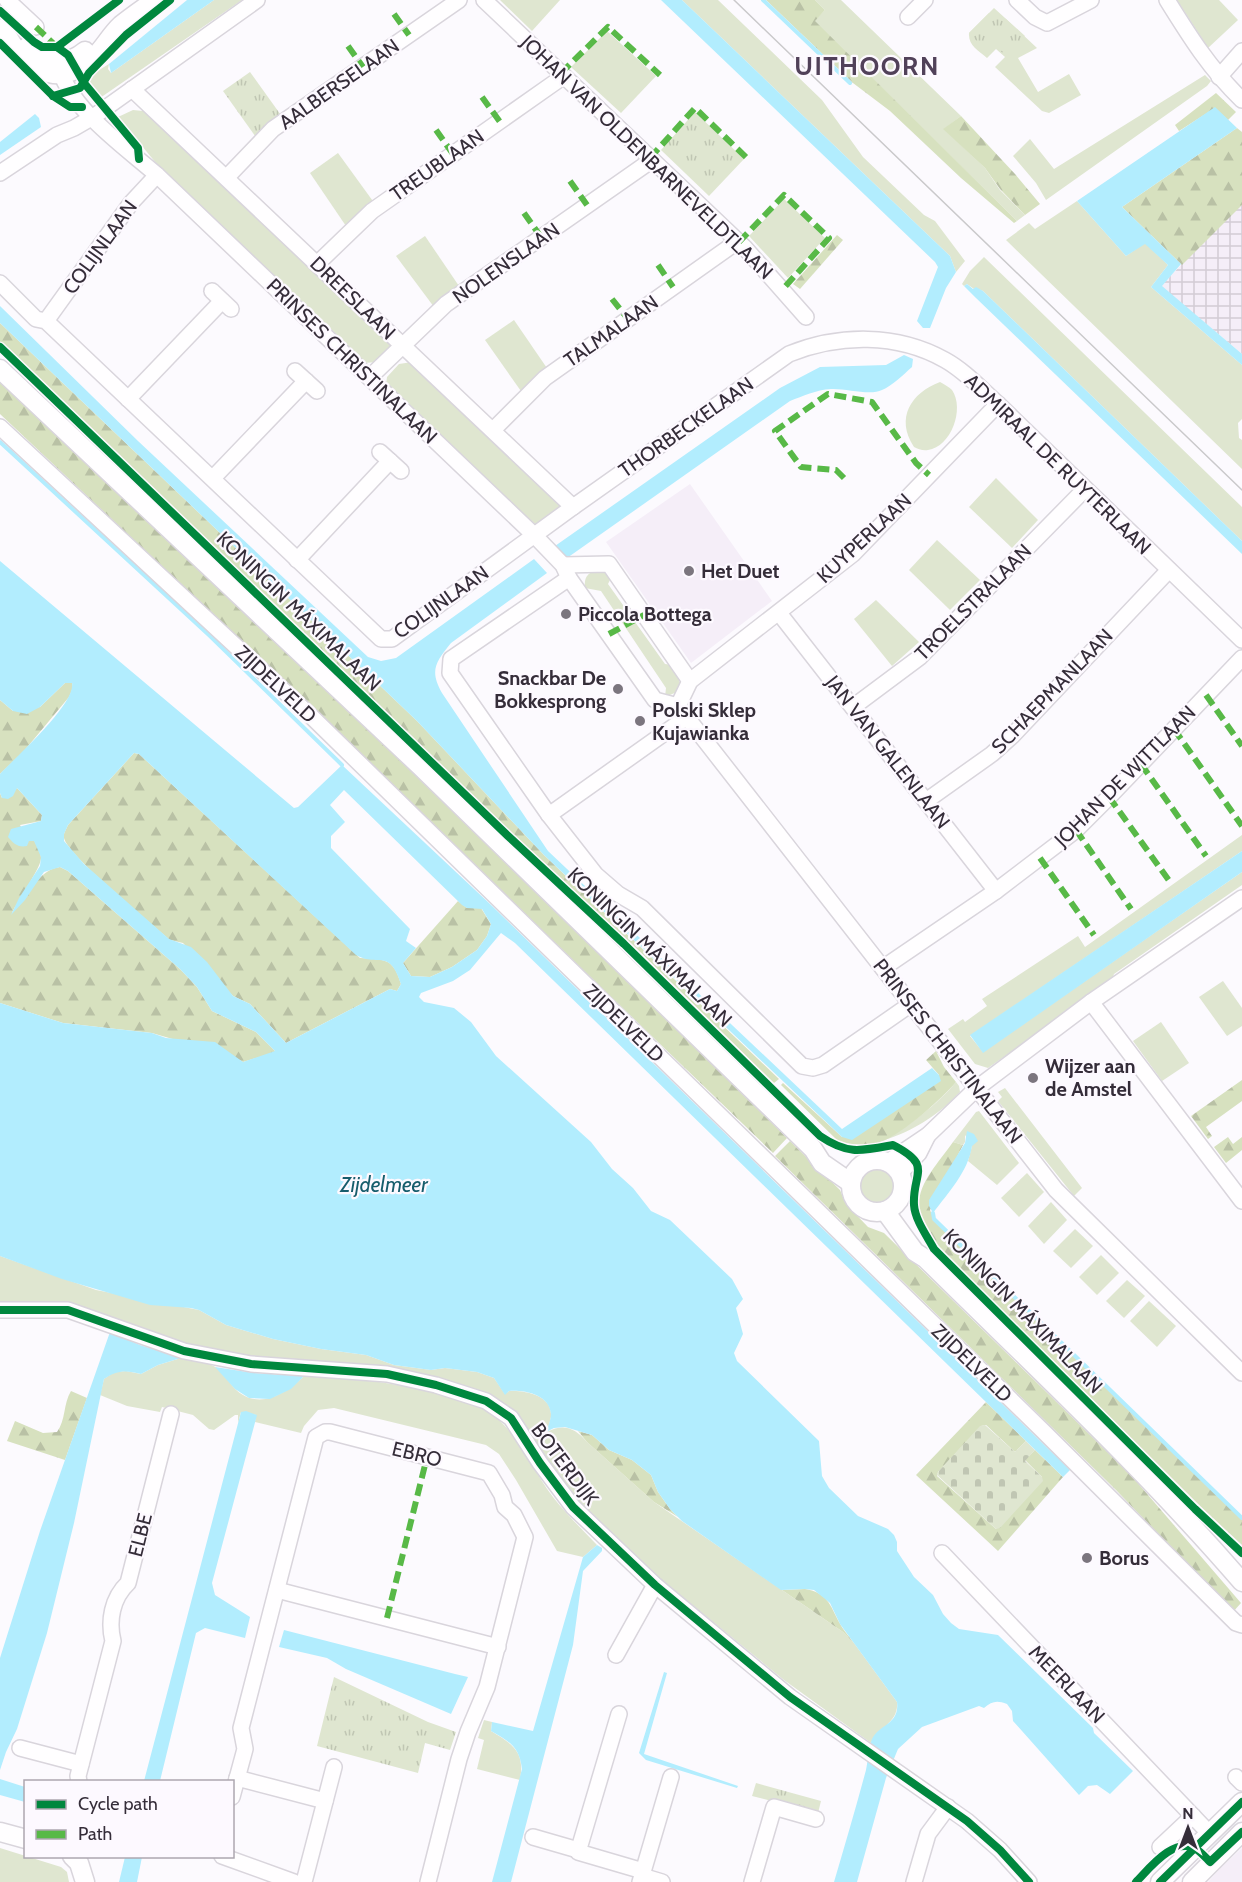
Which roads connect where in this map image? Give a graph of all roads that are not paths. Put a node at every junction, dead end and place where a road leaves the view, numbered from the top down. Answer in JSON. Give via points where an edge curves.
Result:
{"nodes":[{"id":1,"x":7,"y":0,"type":"edge"},
{"id":2,"x":155,"y":0,"type":"edge"},
{"id":3,"x":256,"y":0,"type":"edge"},
{"id":4,"x":459,"y":0,"type":"edge"},
{"id":5,"x":484,"y":0,"type":"edge"},
{"id":6,"x":925,"y":0,"type":"edge"},
{"id":7,"x":1017,"y":0,"type":"edge"},
{"id":8,"x":1091,"y":0,"type":"edge"},
{"id":9,"x":1167,"y":0,"type":"edge"},
{"id":10,"x":908,"y":17,"type":"dead end"},
{"id":11,"x":1,"y":27,"type":"edge"},
{"id":12,"x":36,"y":27,"type":"dead end"},
{"id":13,"x":1242,"y":51,"type":"edge"},
{"id":14,"x":59,"y":69,"type":"junction"},
{"id":15,"x":564,"y":76,"type":"junction"},
{"id":16,"x":1221,"y":80,"type":"junction"},
{"id":17,"x":132,"y":89,"type":"junction"},
{"id":18,"x":1242,"y":100,"type":"edge"},
{"id":19,"x":93,"y":117,"type":"junction"},
{"id":20,"x":652,"y":160,"type":"junction"},
{"id":21,"x":3,"y":166,"type":"edge"},
{"id":22,"x":157,"y":175,"type":"junction"},
{"id":23,"x":227,"y":177,"type":"junction"},
{"id":24,"x":738,"y":241,"type":"junction"},
{"id":25,"x":318,"y":263,"type":"junction"},
{"id":26,"x":0,"y":283,"type":"edge"},
{"id":27,"x":222,"y":300,"type":"dead end"},
{"id":28,"x":807,"y":317,"type":"dead end"},
{"id":29,"x":46,"y":321,"type":"junction"},
{"id":30,"x":847,"y":340,"type":"joint"},
{"id":31,"x":404,"y":346,"type":"junction"},
{"id":32,"x":0,"y":369,"type":"edge"},
{"id":33,"x":370,"y":377,"type":"junction"},
{"id":34,"x":306,"y":381,"type":"dead end"},
{"id":35,"x":128,"y":399,"type":"junction"},
{"id":36,"x":998,"y":404,"type":"junction"},
{"id":37,"x":0,"y":427,"type":"edge"},
{"id":38,"x":493,"y":430,"type":"junction"},
{"id":39,"x":390,"y":461,"type":"dead end"},
{"id":40,"x":213,"y":478,"type":"junction"},
{"id":41,"x":1085,"y":489,"type":"junction"},
{"id":42,"x":573,"y":507,"type":"junction"},
{"id":43,"x":535,"y":536,"type":"junction"},
{"id":44,"x":297,"y":560,"type":"junction"},
{"id":45,"x":1169,"y":570,"type":"junction"},
{"id":46,"x":566,"y":571,"type":"junction"},
{"id":47,"x":779,"y":613,"type":"junction"},
{"id":48,"x":1242,"y":640,"type":"edge"},
{"id":49,"x":1242,"y":658,"type":"edge"},
{"id":50,"x":690,"y":681,"type":"junction"},
{"id":51,"x":853,"y":707,"type":"junction"},
{"id":52,"x":682,"y":712,"type":"junction"},
{"id":53,"x":926,"y":801,"type":"junction"},
{"id":54,"x":549,"y":814,"type":"junction"},
{"id":55,"x":996,"y":891,"type":"junction"},
{"id":56,"x":1242,"y":898,"type":"edge"},
{"id":57,"x":883,"y":968,"type":"junction"},
{"id":58,"x":1091,"y":1002,"type":"junction"},
{"id":59,"x":911,"y":1004,"type":"junction"},
{"id":60,"x":977,"y":1088,"type":"junction"},
{"id":61,"x":894,"y":1168,"type":"junction"},
{"id":62,"x":854,"y":1177,"type":"junction"},
{"id":63,"x":1242,"y":1202,"type":"edge"},
{"id":64,"x":891,"y":1207,"type":"junction"},
{"id":65,"x":0,"y":1310,"type":"edge"},
{"id":66,"x":1242,"y":1373,"type":"edge"},
{"id":67,"x":171,"y":1414,"type":"dead end"},
{"id":68,"x":942,"y":1553,"type":"dead end"},
{"id":69,"x":1242,"y":1582,"type":"edge"},
{"id":70,"x":655,"y":1585,"type":"junction"},
{"id":71,"x":277,"y":1590,"type":"junction"},
{"id":72,"x":1242,"y":1625,"type":"edge"},
{"id":73,"x":498,"y":1647,"type":"junction"},
{"id":74,"x":616,"y":1655,"type":"dead end"},
{"id":75,"x":618,"y":1714,"type":"dead end"},
{"id":76,"x":20,"y":1748,"type":"dead end"},
{"id":77,"x":81,"y":1764,"type":"junction"},
{"id":78,"x":334,"y":1767,"type":"dead end"},
{"id":79,"x":671,"y":1777,"type":"dead end"},
{"id":80,"x":237,"y":1778,"type":"junction"},
{"id":81,"x":79,"y":1780,"type":"edge"},
{"id":82,"x":234,"y":1789,"type":"edge"},
{"id":83,"x":325,"y":1801,"type":"junction"},
{"id":84,"x":1242,"y":1802,"type":"edge"},
{"id":85,"x":948,"y":1807,"type":"junction"},
{"id":86,"x":1192,"y":1816,"type":"junction"},
{"id":87,"x":816,"y":1819,"type":"dead end"},
{"id":88,"x":0,"y":1832,"type":"edge"},
{"id":89,"x":1242,"y":1832,"type":"edge"},
{"id":90,"x":1210,"y":1833,"type":"junction"},
{"id":91,"x":533,"y":1837,"type":"dead end"},
{"id":92,"x":24,"y":1838,"type":"edge"},
{"id":93,"x":1160,"y":1847,"type":"dead end"},
{"id":94,"x":578,"y":1850,"type":"junction"},
{"id":95,"x":225,"y":1858,"type":"edge"},
{"id":96,"x":80,"y":1859,"type":"edge"},
{"id":97,"x":642,"y":1877,"type":"edge"},
{"id":98,"x":85,"y":1882,"type":"edge"},
{"id":99,"x":294,"y":1882,"type":"edge"},
{"id":100,"x":304,"y":1882,"type":"edge"},
{"id":101,"x":428,"y":1882,"type":"edge"},
{"id":102,"x":662,"y":1882,"type":"edge"},
{"id":103,"x":752,"y":1882,"type":"edge"},
{"id":104,"x":914,"y":1882,"type":"edge"},
{"id":105,"x":1029,"y":1882,"type":"edge"},
{"id":106,"x":1160,"y":1882,"type":"edge"},
{"id":107,"x":1192,"y":1882,"type":"edge"}],
"edges":[{"from":1,"to":12,"type":"street"},
{"from":2,"to":14,"type":"street","via":[[105,41]]},
{"from":3,"to":17,"type":"street"},
{"from":4,"to":23,"type":"street","name":"AALBERSELAAN","via":[[273,129]]},
{"from":5,"to":15,"type":"street","name":"JOHAN VAN OLDENBARNEVELDTLAAN"},
{"from":6,"to":10,"type":"street"},
{"from":7,"to":8,"type":"street","via":[[1047,23]]},
{"from":9,"to":16,"type":"street"},
{"from":11,"to":14,"type":"street"},
{"from":13,"to":16,"type":"street"},
{"from":14,"to":19,"type":"street","name":"PRINSES CHRISTINALAAN","via":[[69,92]]},
{"from":15,"to":20,"type":"street","name":"JOHAN VAN OLDENBARNEVELDTLAAN"},
{"from":15,"to":25,"type":"street","name":"TREUBLAAN","via":[[372,211]]},
{"from":16,"to":18,"type":"street"},
{"from":17,"to":19,"type":"street"},
{"from":17,"to":23,"type":"street","name":"DREESLAAN"},
{"from":19,"to":21,"type":"street","via":[[33,142]]},
{"from":19,"to":22,"type":"street","name":"PRINSES CHRISTINALAAN","via":[[115,141]]},
{"from":20,"to":24,"type":"street","name":"JOHAN VAN OLDENBARNEVELDTLAAN"},
{"from":20,"to":31,"type":"street","name":"NOLENSLAAN","via":[[446,304]]},
{"from":22,"to":29,"type":"street","name":"COLIJNLAAN","via":[[131,203]]},
{"from":22,"to":33,"type":"street","name":"PRINSES CHRISTINALAAN"},
{"from":23,"to":25,"type":"street","name":"DREESLAAN"},
{"from":24,"to":28,"type":"street","name":"JOHAN VAN OLDENBARNEVELDTLAAN"},
{"from":24,"to":38,"type":"street","name":"TALMALAAN","via":[[545,378]]},
{"from":25,"to":31,"type":"street","name":"DREESLAAN"},
{"from":26,"to":29,"type":"street","name":"COLIJNLAAN","via":[[36,319]]},
{"from":27,"to":35,"type":"street"},
{"from":29,"to":35,"type":"street","name":"COLIJNLAAN"},
{"from":30,"to":36,"type":"street","name":"ADMIRAAL DE RUYTERLAAN","via":[[884,340],[929,353],[960,370]]},
{"from":30,"to":42,"type":"street","name":"THORBECKELAAN","via":[[789,354]]},
{"from":31,"to":33,"type":"street","name":"NOLENSLAAN"},
{"from":31,"to":38,"type":"street","name":"DREESLAAN"},
{"from":32,"to":62,"type":"street","name":"KONINGIN MÁXIMALAAN","via":[[420,766],[813,1149],[822,1163]]},
{"from":33,"to":43,"type":"street","name":"PRINSES CHRISTINALAAN"},
{"from":34,"to":40,"type":"street"},
{"from":35,"to":40,"type":"street","name":"COLIJNLAAN"},
{"from":36,"to":41,"type":"street","name":"ADMIRAAL DE RUYTERLAAN"},
{"from":36,"to":47,"type":"street","name":"KUYPERLAAN","via":[[853,554]]},
{"from":37,"to":72,"type":"street","name":"ZIJDELVELD","via":[[313,718]]},
{"from":38,"to":42,"type":"street","name":"DREESLAAN"},
{"from":39,"to":44,"type":"street"},
{"from":40,"to":44,"type":"street","name":"COLIJNLAAN"},
{"from":41,"to":45,"type":"street","name":"ADMIRAAL DE RUYTERLAAN"},
{"from":41,"to":51,"type":"street","name":"TROELSTRALAAN","via":[[920,657]]},
{"from":42,"to":43,"type":"street","name":"THORBECKELAAN"},
{"from":43,"to":44,"type":"street","name":"COLIJNLAAN","via":[[392,639],[375,635]]},
{"from":43,"to":46,"type":"street","name":"PRINSES CHRISTINALAAN"},
{"from":45,"to":48,"type":"street","name":"ADMIRAAL DE RUYTERLAAN"},
{"from":45,"to":53,"type":"street","name":"SCHAEPMANLAAN","via":[[1012,736]]},
{"from":46,"to":50,"type":"street","via":[[609,564]]},
{"from":46,"to":52,"type":"street","name":"PRINSES CHRISTINALAAN","via":[[655,700]]},
{"from":46,"to":54,"type":"street","via":[[451,659],[450,673]]},
{"from":47,"to":50,"type":"street","name":"KUYPERLAAN"},
{"from":47,"to":51,"type":"street","name":"JAN VAN GALENLAAN"},
{"from":49,"to":55,"type":"street","name":"JOHAN DE WITTLAAN","via":[[1088,818]]},
{"from":50,"to":52,"type":"street"},
{"from":51,"to":53,"type":"street","name":"JAN VAN GALENLAAN"},
{"from":52,"to":54,"type":"street"},
{"from":52,"to":57,"type":"street","name":"PRINSES CHRISTINALAAN"},
{"from":53,"to":55,"type":"street","name":"JAN VAN GALENLAAN"},
{"from":54,"to":59,"type":"street","via":[[596,875],[642,908],[802,1066],[823,1065]]},
{"from":55,"to":57,"type":"street","name":"JOHAN DE WITTLAAN"},
{"from":56,"to":58,"type":"street"},
{"from":57,"to":59,"type":"street","name":"PRINSES CHRISTINALAAN"},
{"from":58,"to":60,"type":"street"},
{"from":58,"to":63,"type":"street"},
{"from":59,"to":60,"type":"street","name":"PRINSES CHRISTINALAAN"},
{"from":60,"to":61,"type":"street","via":[[928,1135],[919,1153]]},
{"from":60,"to":66,"type":"street","name":"PRINSES CHRISTINALAAN","via":[[1070,1205]]},
{"from":61,"to":62,"type":"street","via":[[874,1160]]},
{"from":61,"to":64,"type":"street","via":[[903,1189]]},
{"from":62,"to":64,"type":"street","via":[[853,1196],[861,1206],[872,1212]]},
{"from":64,"to":69,"type":"street","name":"KONINGIN MÁXIMALAAN","via":[[902,1237],[915,1252],[1150,1481]]},
{"from":65,"to":70,"type":"street","name":"BOTERDIJK","via":[[68,1310],[184,1351],[251,1364],[387,1374],[486,1401],[511,1418],[573,1507]]},
{"from":67,"to":77,"type":"street","name":"ELBE","via":[[128,1583],[118,1592],[112,1615],[113,1641]]},
{"from":68,"to":86,"type":"street","name":"MEERLAAN"},
{"from":70,"to":74,"type":"street"},
{"from":70,"to":85,"type":"street","name":"BOTERDIJK","via":[[775,1686]]},
{"from":71,"to":73,"type":"street"},
{"from":71,"to":73,"type":"street","name":"EBRO","via":[[319,1434],[330,1432],[478,1470],[489,1473],[505,1507],[525,1534]]},
{"from":71,"to":80,"type":"street","name":"EBRO","via":[[241,1728],[245,1749]]},
{"from":73,"to":101,"type":"street","name":"EBRO","via":[[459,1759]]},
{"from":75,"to":94,"type":"street"},
{"from":76,"to":77,"type":"street"},
{"from":77,"to":81,"type":"street","name":"ELBE"},
{"from":78,"to":83,"type":"street"},
{"from":79,"to":97,"type":"street"},
{"from":80,"to":82,"type":"street","name":"EBRO"},
{"from":80,"to":83,"type":"street"},
{"from":83,"to":100,"type":"street"},
{"from":84,"to":90,"type":"street"},
{"from":85,"to":104,"type":"street","via":[[928,1834]]},
{"from":85,"to":105,"type":"street","name":"BOTERDIJK","via":[[980,1831]]},
{"from":86,"to":90,"type":"street","name":"MEERLAAN"},
{"from":86,"to":93,"type":"street"},
{"from":87,"to":103,"type":"street","via":[[774,1807]]},
{"from":88,"to":92,"type":"street"},
{"from":89,"to":107,"type":"street"},
{"from":90,"to":106,"type":"street"},
{"from":91,"to":94,"type":"street"},
{"from":94,"to":97,"type":"street"},
{"from":95,"to":99,"type":"street"},
{"from":96,"to":98,"type":"street"},
{"from":97,"to":102,"type":"street"}]}
